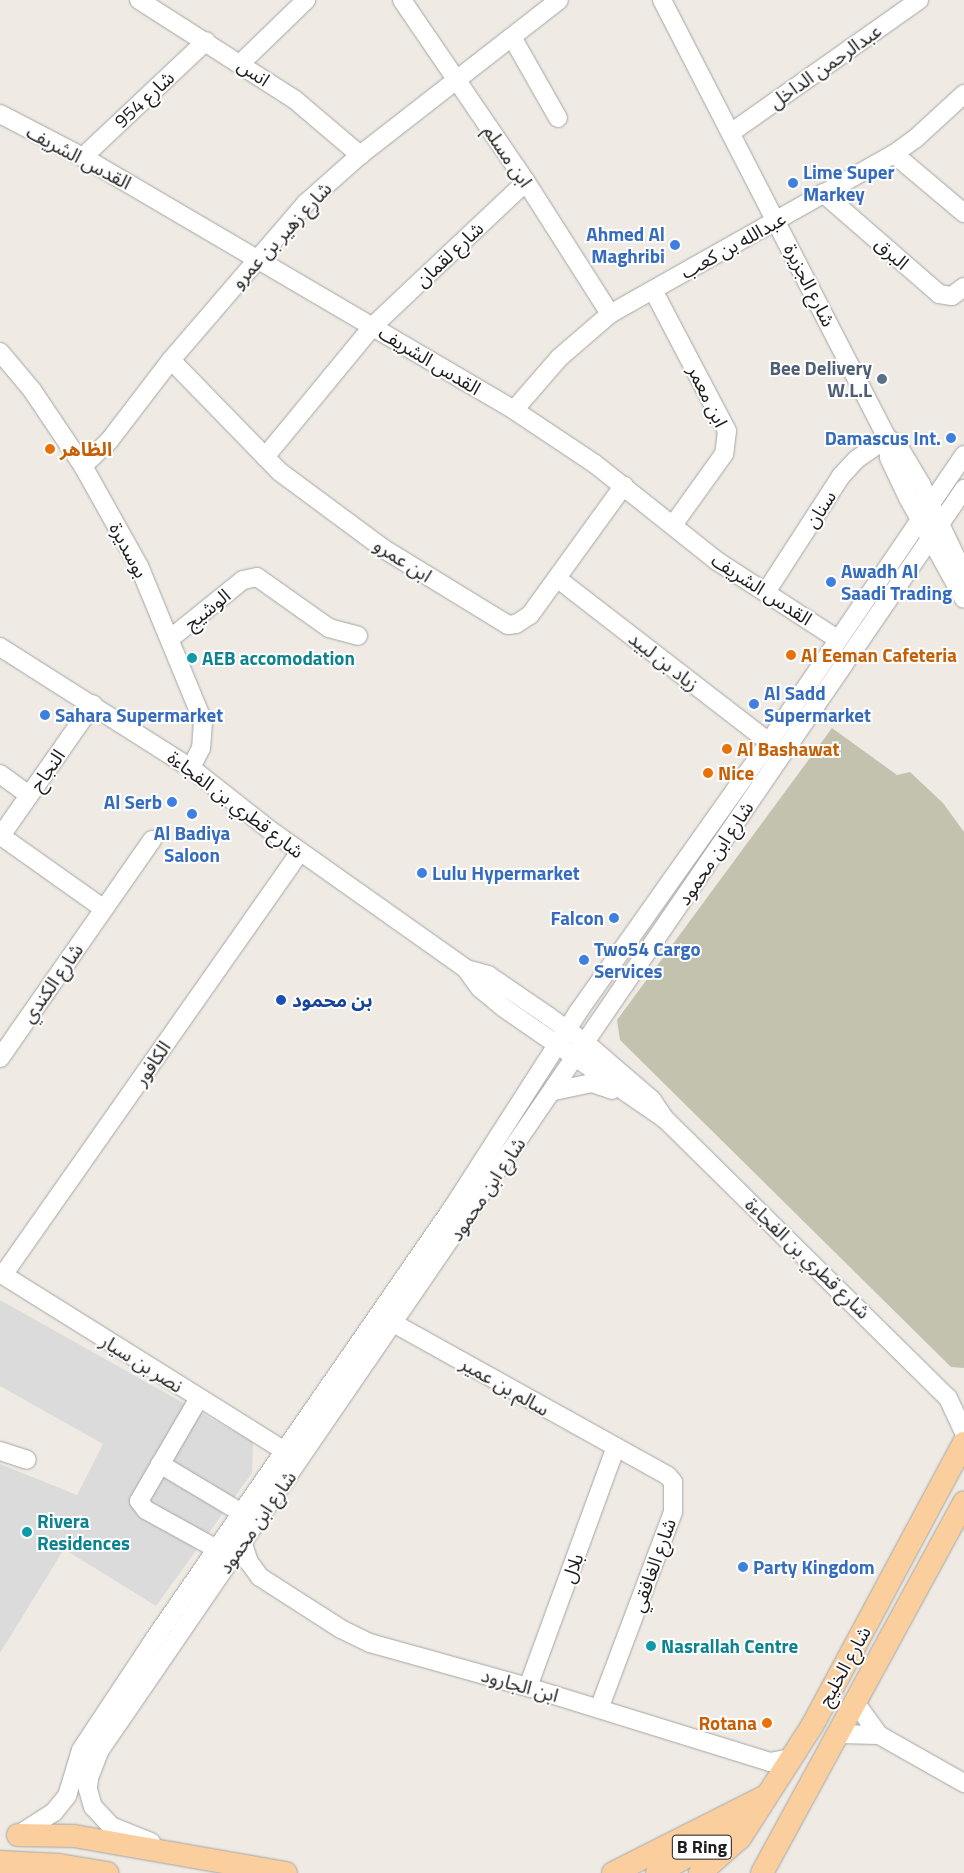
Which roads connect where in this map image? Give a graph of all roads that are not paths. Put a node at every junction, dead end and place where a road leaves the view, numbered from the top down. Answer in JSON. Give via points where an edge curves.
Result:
{"nodes":[{"id":1,"x":139,"y":0,"type":"edge"},
{"id":2,"x":306,"y":0,"type":"edge"},
{"id":3,"x":402,"y":0,"type":"edge"},
{"id":4,"x":559,"y":0,"type":"edge"},
{"id":5,"x":662,"y":0,"type":"edge"},
{"id":6,"x":918,"y":0,"type":"edge"},
{"id":7,"x":512,"y":37,"type":"junction"},
{"id":8,"x":206,"y":40,"type":"junction"},
{"id":9,"x":241,"y":63,"type":"junction"},
{"id":10,"x":457,"y":81,"type":"junction"},
{"id":11,"x":964,"y":94,"type":"edge"},
{"id":12,"x":2,"y":118,"type":"edge"},
{"id":13,"x":558,"y":118,"type":"dead end"},
{"id":14,"x":732,"y":132,"type":"junction"},
{"id":15,"x":894,"y":154,"type":"junction"},
{"id":16,"x":360,"y":155,"type":"junction"},
{"id":17,"x":83,"y":157,"type":"junction"},
{"id":18,"x":526,"y":182,"type":"junction"},
{"id":19,"x":823,"y":193,"type":"junction"},
{"id":20,"x":964,"y":213,"type":"edge"},
{"id":21,"x":778,"y":220,"type":"junction"},
{"id":22,"x":255,"y":259,"type":"junction"},
{"id":23,"x":964,"y":287,"type":"edge"},
{"id":24,"x":653,"y":290,"type":"junction"},
{"id":25,"x":610,"y":314,"type":"junction"},
{"id":26,"x":373,"y":326,"type":"junction"},
{"id":27,"x":0,"y":352,"type":"edge"},
{"id":28,"x":172,"y":360,"type":"junction"},
{"id":29,"x":514,"y":410,"type":"junction"},
{"id":30,"x":887,"y":438,"type":"junction"},
{"id":31,"x":964,"y":455,"type":"edge"},
{"id":32,"x":265,"y":457,"type":"junction"},
{"id":33,"x":83,"y":466,"type":"junction"},
{"id":34,"x":624,"y":486,"type":"junction"},
{"id":35,"x":964,"y":489,"type":"edge"},
{"id":36,"x":930,"y":503,"type":"junction"},
{"id":37,"x":920,"y":520,"type":"junction"},
{"id":38,"x":940,"y":523,"type":"junction"},
{"id":39,"x":673,"y":525,"type":"junction"},
{"id":40,"x":930,"y":539,"type":"junction"},
{"id":41,"x":964,"y":574,"type":"edge"},
{"id":42,"x":558,"y":579,"type":"junction"},
{"id":43,"x":766,"y":592,"type":"junction"},
{"id":44,"x":964,"y":599,"type":"edge"},
{"id":45,"x":358,"y":636,"type":"dead end"},
{"id":46,"x":171,"y":638,"type":"junction"},
{"id":47,"x":838,"y":639,"type":"junction"},
{"id":48,"x":0,"y":647,"type":"edge"},
{"id":49,"x":93,"y":704,"type":"junction"},
{"id":50,"x":769,"y":742,"type":"junction"},
{"id":51,"x":191,"y":768,"type":"junction"},
{"id":52,"x":0,"y":774,"type":"edge"},
{"id":53,"x":29,"y":795,"type":"junction"},
{"id":54,"x":0,"y":836,"type":"edge"},
{"id":55,"x":152,"y":840,"type":"dead end"},
{"id":56,"x":300,"y":852,"type":"junction"},
{"id":57,"x":104,"y":909,"type":"junction"},
{"id":58,"x":466,"y":969,"type":"junction"},
{"id":59,"x":567,"y":1029,"type":"junction"},
{"id":60,"x":586,"y":1043,"type":"junction"},
{"id":61,"x":557,"y":1044,"type":"junction"},
{"id":62,"x":0,"y":1058,"type":"edge"},
{"id":63,"x":576,"y":1058,"type":"junction"},
{"id":64,"x":554,"y":1091,"type":"junction"},
{"id":65,"x":640,"y":1103,"type":"junction"},
{"id":66,"x":665,"y":1119,"type":"junction"},
{"id":67,"x":2,"y":1274,"type":"edge"},
{"id":68,"x":395,"y":1324,"type":"junction"},
{"id":69,"x":199,"y":1398,"type":"junction"},
{"id":70,"x":956,"y":1399,"type":"edge"},
{"id":71,"x":964,"y":1432,"type":"edge"},
{"id":72,"x":964,"y":1442,"type":"edge"},
{"id":73,"x":615,"y":1449,"type":"junction"},
{"id":74,"x":0,"y":1451,"type":"edge"},
{"id":75,"x":285,"y":1452,"type":"junction"},
{"id":76,"x":27,"y":1460,"type":"dead end"},
{"id":77,"x":160,"y":1464,"type":"junction"},
{"id":78,"x":964,"y":1503,"type":"edge"},
{"id":79,"x":242,"y":1513,"type":"junction"},
{"id":80,"x":243,"y":1544,"type":"junction"},
{"id":81,"x":217,"y":1549,"type":"junction"},
{"id":82,"x":221,"y":1572,"type":"junction"},
{"id":83,"x":260,"y":1577,"type":"junction"},
{"id":84,"x":528,"y":1687,"type":"junction"},
{"id":85,"x":855,"y":1702,"type":"junction"},
{"id":86,"x":599,"y":1709,"type":"junction"},
{"id":87,"x":838,"y":1734,"type":"junction"},
{"id":88,"x":879,"y":1735,"type":"junction"},
{"id":89,"x":791,"y":1758,"type":"junction"},
{"id":90,"x":964,"y":1783,"type":"edge"},
{"id":91,"x":769,"y":1794,"type":"junction"},
{"id":92,"x":748,"y":1826,"type":"junction"},
{"id":93,"x":9,"y":1834,"type":"edge"},
{"id":94,"x":184,"y":1854,"type":"junction"},
{"id":95,"x":0,"y":1862,"type":"edge"},
{"id":96,"x":707,"y":1869,"type":"edge"},
{"id":97,"x":762,"y":1870,"type":"edge"},
{"id":98,"x":107,"y":1873,"type":"edge"},
{"id":99,"x":201,"y":1873,"type":"edge"},
{"id":100,"x":286,"y":1873,"type":"edge"},
{"id":101,"x":613,"y":1873,"type":"edge"},
{"id":102,"x":658,"y":1873,"type":"edge"}],
"edges":[{"from":1,"to":8,"type":"street","name":"انس"},
{"from":2,"to":9,"type":"street"},
{"from":3,"to":10,"type":"street","name":"ابن مسلم"},
{"from":4,"to":7,"type":"street","name":"شارع زهير بن عمرو"},
{"from":5,"to":14,"type":"street","name":"شارع الجزيرة"},
{"from":6,"to":14,"type":"street","name":"عبدالرحمن الداخل"},
{"from":7,"to":10,"type":"street","name":"شارع زهير بن عمرو"},
{"from":7,"to":13,"type":"street"},
{"from":8,"to":9,"type":"street","name":"انس"},
{"from":8,"to":17,"type":"street","name":"شارع 954"},
{"from":9,"to":16,"type":"street","name":"انس","via":[[315,115]]},
{"from":10,"to":16,"type":"street","name":"شارع زهير بن عمرو"},
{"from":10,"to":18,"type":"street","name":"ابن مسلم"},
{"from":11,"to":15,"type":"street","name":"عبدالله بن كعب","via":[[915,140]]},
{"from":12,"to":17,"type":"street","name":"القدس الشريف"},
{"from":14,"to":21,"type":"street","name":"شارع الجزيرة"},
{"from":15,"to":19,"type":"street","name":"عبدالله بن كعب"},
{"from":15,"to":20,"type":"street"},
{"from":16,"to":22,"type":"street","name":"شارع زهير بن عمرو","via":[[306,202]]},
{"from":17,"to":22,"type":"street","name":"القدس الشريف"},
{"from":18,"to":25,"type":"street","name":"ابن مسلم"},
{"from":18,"to":26,"type":"street","name":"شارع لقمان"},
{"from":19,"to":21,"type":"street","name":"عبدالله بن كعب"},
{"from":19,"to":23,"type":"street","name":"البرق","via":[[939,294],[952,296]]},
{"from":21,"to":24,"type":"street","name":"عبدالله بن كعب"},
{"from":21,"to":30,"type":"street","name":"شارع الجزيرة"},
{"from":22,"to":26,"type":"street","name":"القدس الشريف"},
{"from":22,"to":28,"type":"street","name":"شارع زهير بن عمرو"},
{"from":24,"to":25,"type":"street","name":"عبدالله بن كعب"},
{"from":24,"to":39,"type":"street","name":"ابن معمر","via":[[727,431],[724,454]]},
{"from":25,"to":29,"type":"street","name":"عبدالله بن كعب","via":[[545,371]]},
{"from":26,"to":29,"type":"street","name":"القدس الشريف"},
{"from":26,"to":32,"type":"street","name":"شارع لقمان"},
{"from":27,"to":33,"type":"street","name":"بوسديرة","via":[[32,390]]},
{"from":28,"to":32,"type":"street","name":"ابن عمرو"},
{"from":28,"to":33,"type":"street","name":"شارع زهير بن عمرو","via":[[109,441]]},
{"from":29,"to":34,"type":"street","name":"القدس الشريف"},
{"from":30,"to":36,"type":"street","name":"شارع الجزيرة","via":[[901,449]]},
{"from":30,"to":37,"type":"street","name":"شارع الجزيرة","via":[[888,458]]},
{"from":30,"to":43,"type":"street","name":"سنان","via":[[857,459],[841,476]]},
{"from":31,"to":36,"type":"street","name":"شارع ابن محمود"},
{"from":32,"to":42,"type":"street","name":"ابن عمرو","via":[[340,518],[500,622],[508,625],[524,620]]},
{"from":33,"to":46,"type":"street","name":"بوسديرة","via":[[139,566]]},
{"from":34,"to":39,"type":"street","name":"القدس الشريف"},
{"from":34,"to":42,"type":"street","name":"ابن عمرو"},
{"from":35,"to":38,"type":"street","name":"شارع ابن محمود"},
{"from":36,"to":37,"type":"street","name":"شارع ابن محمود"},
{"from":36,"to":38,"type":"street","name":"شارع الجزيرة"},
{"from":37,"to":40,"type":"street","name":"شارع الجزيرة"},
{"from":37,"to":47,"type":"street","name":"شارع ابن محمود"},
{"from":38,"to":40,"type":"street","name":"شارع ابن محمود"},
{"from":38,"to":41,"type":"street","name":"شارع الجزيرة"},
{"from":39,"to":43,"type":"street","name":"القدس الشريف","via":[[717,561]]},
{"from":40,"to":44,"type":"street","name":"شارع الجزيرة"},
{"from":40,"to":60,"type":"street","name":"شارع ابن محمود"},
{"from":42,"to":50,"type":"street","name":"زياد بن لبيد"},
{"from":43,"to":47,"type":"street","name":"القدس الشريف"},
{"from":45,"to":46,"type":"street","name":"الوشيج","via":[[329,628],[257,577],[243,580]]},
{"from":46,"to":51,"type":"street","name":"بوسديرة","via":[[203,721],[201,748]]},
{"from":47,"to":50,"type":"street","name":"شارع ابن محمود"},
{"from":48,"to":49,"type":"street","name":"شارع قطري بن الفجاءة"},
{"from":49,"to":51,"type":"street","name":"شارع قطري بن الفجاءة"},
{"from":49,"to":53,"type":"street","name":"النجاح"},
{"from":50,"to":59,"type":"street","name":"شارع ابن محمود"},
{"from":51,"to":56,"type":"street","name":"شارع قطري بن الفجاءة"},
{"from":52,"to":53,"type":"street"},
{"from":53,"to":54,"type":"street","name":"النجاح"},
{"from":54,"to":57,"type":"street"},
{"from":55,"to":57,"type":"street","name":"شارع الكندي"},
{"from":56,"to":58,"type":"street","name":"شارع قطري بن الفجاءة"},
{"from":56,"to":67,"type":"street","name":"الكافور"},
{"from":57,"to":62,"type":"street","name":"شارع الكندي"},
{"from":58,"to":59,"type":"street","name":"شارع قطري بن الفجاءة","via":[[488,975]]},
{"from":58,"to":61,"type":"street","name":"شارع قطري بن الفجاءة","via":[[486,994]]},
{"from":59,"to":60,"type":"street","name":"شارع قطري بن الفجاءة"},
{"from":59,"to":61,"type":"street","name":"شارع ابن محمود"},
{"from":60,"to":63,"type":"street","name":"شارع ابن محمود"},
{"from":60,"to":66,"type":"street","name":"شارع قطري بن الفجاءة","via":[[652,1100]]},
{"from":61,"to":63,"type":"street","name":"شارع قطري بن الفجاءة"},
{"from":61,"to":75,"type":"street","name":"شارع ابن محمود","via":[[453,1207]]},
{"from":63,"to":64,"type":"street","name":"شارع ابن محمود"},
{"from":63,"to":65,"type":"street","name":"شارع قطري بن الفجاءة"},
{"from":64,"to":65,"type":"street","via":[[592,1084],[605,1086]]},
{"from":64,"to":68,"type":"street","name":"شارع ابن محمود"},
{"from":65,"to":66,"type":"street","name":"شارع قطري بن الفجاءة"},
{"from":66,"to":70,"type":"street","name":"شارع قطري بن الفجاءة"},
{"from":67,"to":69,"type":"street","name":"نصر بن سيار"},
{"from":68,"to":73,"type":"street","name":"سالم بن عمير"},
{"from":68,"to":80,"type":"street","name":"شارع ابن محمود"},
{"from":69,"to":75,"type":"street","name":"نصر بن سيار"},
{"from":69,"to":77,"type":"street"},
{"from":70,"to":71,"type":"street","name":"شارع قطري بن الفجاءة"},
{"from":72,"to":89,"type":"main road","name":"شارع الخليج","via":[[834,1686]]},
{"from":73,"to":84,"type":"street","name":"بلال"},
{"from":73,"to":86,"type":"street","name":"شارع الغافقي","via":[[668,1476],[673,1482],[675,1503]]},
{"from":74,"to":76,"type":"street"},
{"from":75,"to":79,"type":"street","name":"شارع ابن محمود"},
{"from":77,"to":79,"type":"street"},
{"from":77,"to":81,"type":"street","via":[[140,1498],[140,1504]]},
{"from":78,"to":85,"type":"main road","name":"شارع الخليج"},
{"from":79,"to":81,"type":"street","name":"شارع ابن محمود"},
{"from":80,"to":82,"type":"street","name":"شارع ابن محمود"},
{"from":80,"to":83,"type":"street","name":"ابن الجارود","via":[[249,1562]]},
{"from":81,"to":93,"type":"street","name":"شارع ابن محمود","via":[[85,1744],[67,1796],[54,1812]]},
{"from":82,"to":83,"type":"street","name":"ابن الجارود"},
{"from":82,"to":94,"type":"street","name":"شارع ابن محمود","via":[[100,1750],[89,1778],[90,1798],[102,1820],[121,1831]]},
{"from":83,"to":84,"type":"street","name":"ابن الجارود","via":[[341,1629],[370,1643]]},
{"from":84,"to":86,"type":"street","name":"ابن الجارود"},
{"from":85,"to":87,"type":"main road","name":"شارع الخليج"},
{"from":85,"to":88,"type":"street"},
{"from":86,"to":89,"type":"street","name":"ابن الجارود","via":[[770,1762]]},
{"from":87,"to":88,"type":"street"},
{"from":87,"to":97,"type":"main road","name":"شارع الخليج"},
{"from":88,"to":90,"type":"street"},
{"from":89,"to":91,"type":"main road","name":"شارع الخليج"},
{"from":91,"to":92,"type":"main road","name":"شارع الخليج"},
{"from":91,"to":101,"type":"main road"},
{"from":92,"to":96,"type":"main road","name":"شارع الخليج","via":[[731,1849]]},
{"from":92,"to":102,"type":"main road","number":"B Ring","via":[[722,1835]]},
{"from":93,"to":94,"type":"main road","via":[[74,1836]]},
{"from":93,"to":99,"type":"main road"},
{"from":94,"to":100,"type":"main road"},
{"from":95,"to":98,"type":"main road","via":[[59,1865]]}]}
